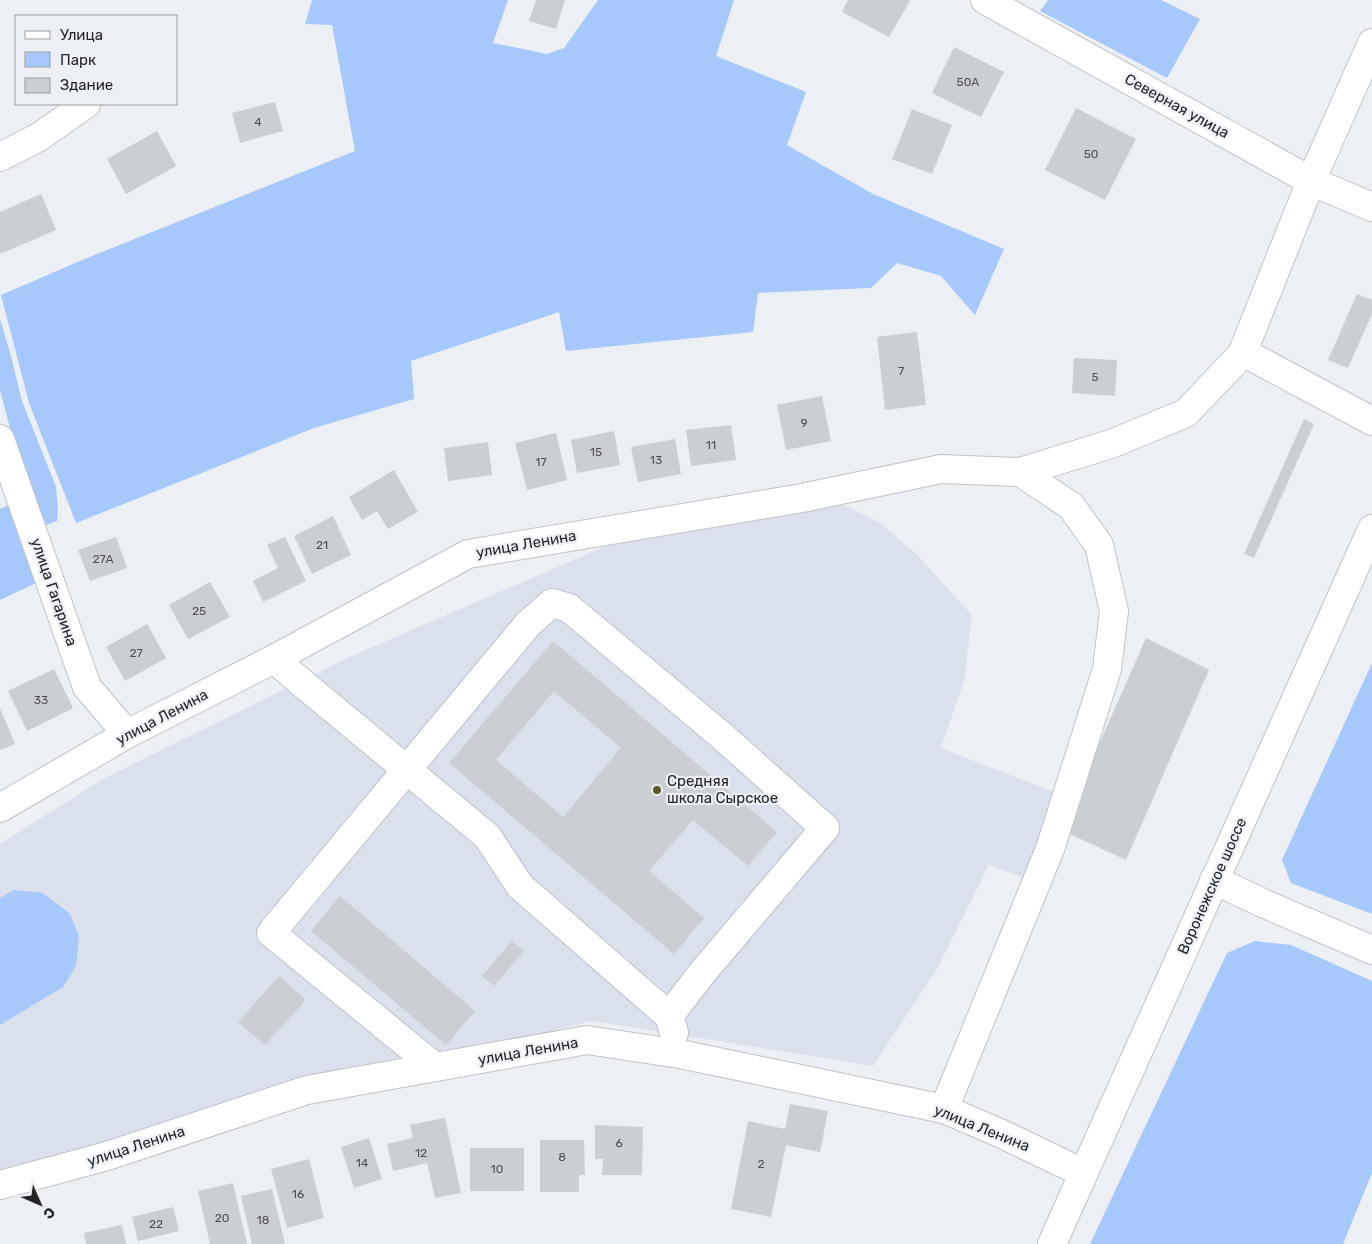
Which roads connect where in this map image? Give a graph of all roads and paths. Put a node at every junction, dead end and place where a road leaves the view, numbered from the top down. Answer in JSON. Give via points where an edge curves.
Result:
{"nodes":[{"id":1,"x":985,"y":0,"type":"edge"},
{"id":2,"x":1372,"y":43,"type":"edge"},
{"id":3,"x":85,"y":105,"type":"edge"},
{"id":4,"x":0,"y":157,"type":"edge"},
{"id":5,"x":1311,"y":181,"type":"junction"},
{"id":6,"x":1372,"y":207,"type":"edge"},
{"id":7,"x":1242,"y":354,"type":"junction"},
{"id":8,"x":1372,"y":421,"type":"edge"},
{"id":9,"x":0,"y":439,"type":"edge"},
{"id":10,"x":1020,"y":472,"type":"junction"},
{"id":11,"x":1372,"y":529,"type":"edge"},
{"id":12,"x":274,"y":658,"type":"junction"},
{"id":13,"x":127,"y":734,"type":"junction"},
{"id":14,"x":406,"y":769,"type":"junction"},
{"id":15,"x":0,"y":808,"type":"edge"},
{"id":16,"x":1214,"y":880,"type":"junction"},
{"id":17,"x":1372,"y":950,"type":"edge"},
{"id":18,"x":668,"y":1016,"type":"junction"},
{"id":19,"x":680,"y":1054,"type":"junction"},
{"id":20,"x":435,"y":1067,"type":"junction"},
{"id":21,"x":944,"y":1109,"type":"junction"},
{"id":22,"x":1083,"y":1174,"type":"junction"},
{"id":23,"x":0,"y":1185,"type":"edge"},
{"id":24,"x":1052,"y":1244,"type":"edge"}],
"edges":[{"from":1,"to":5,"type":"street","name":"Северная улица"},
{"from":2,"to":5,"type":"street"},
{"from":3,"to":4,"type":"street","via":[[39,137]]},
{"from":5,"to":6,"type":"street","name":"Северная улица"},
{"from":5,"to":7,"type":"street"},
{"from":7,"to":8,"type":"street"},
{"from":7,"to":10,"type":"street","via":[[1186,413],[1111,444]]},
{"from":9,"to":13,"type":"street","name":"улица Гагарина","via":[[87,687]]},
{"from":10,"to":12,"type":"street","name":"улица Ленина","via":[[940,469],[802,498],[468,554]]},
{"from":10,"to":21,"type":"street","via":[[1071,506],[1099,545],[1114,611],[1107,668],[1050,849]]},
{"from":11,"to":16,"type":"street","name":"Воронежское шоссе"},
{"from":12,"to":13,"type":"street","name":"улица Ленина"},
{"from":12,"to":14,"type":"street"},
{"from":13,"to":15,"type":"street","name":"улица Ленина"},
{"from":14,"to":18,"type":"street","via":[[487,836],[520,886]]},
{"from":14,"to":18,"type":"street","via":[[528,624],[552,604],[569,608],[826,828]]},
{"from":14,"to":20,"type":"street","via":[[271,933]]},
{"from":16,"to":17,"type":"street"},
{"from":16,"to":22,"type":"street","name":"Воронежское шоссе"},
{"from":18,"to":19,"type":"street"},
{"from":19,"to":20,"type":"street","name":"улица Ленина","via":[[587,1040]]},
{"from":19,"to":21,"type":"street","name":"улица Ленина"},
{"from":20,"to":23,"type":"street","name":"улица Ленина","via":[[306,1090],[107,1156]]},
{"from":21,"to":22,"type":"street","name":"улица Ленина"},
{"from":22,"to":24,"type":"street","name":"Воронежское шоссе"}]}
